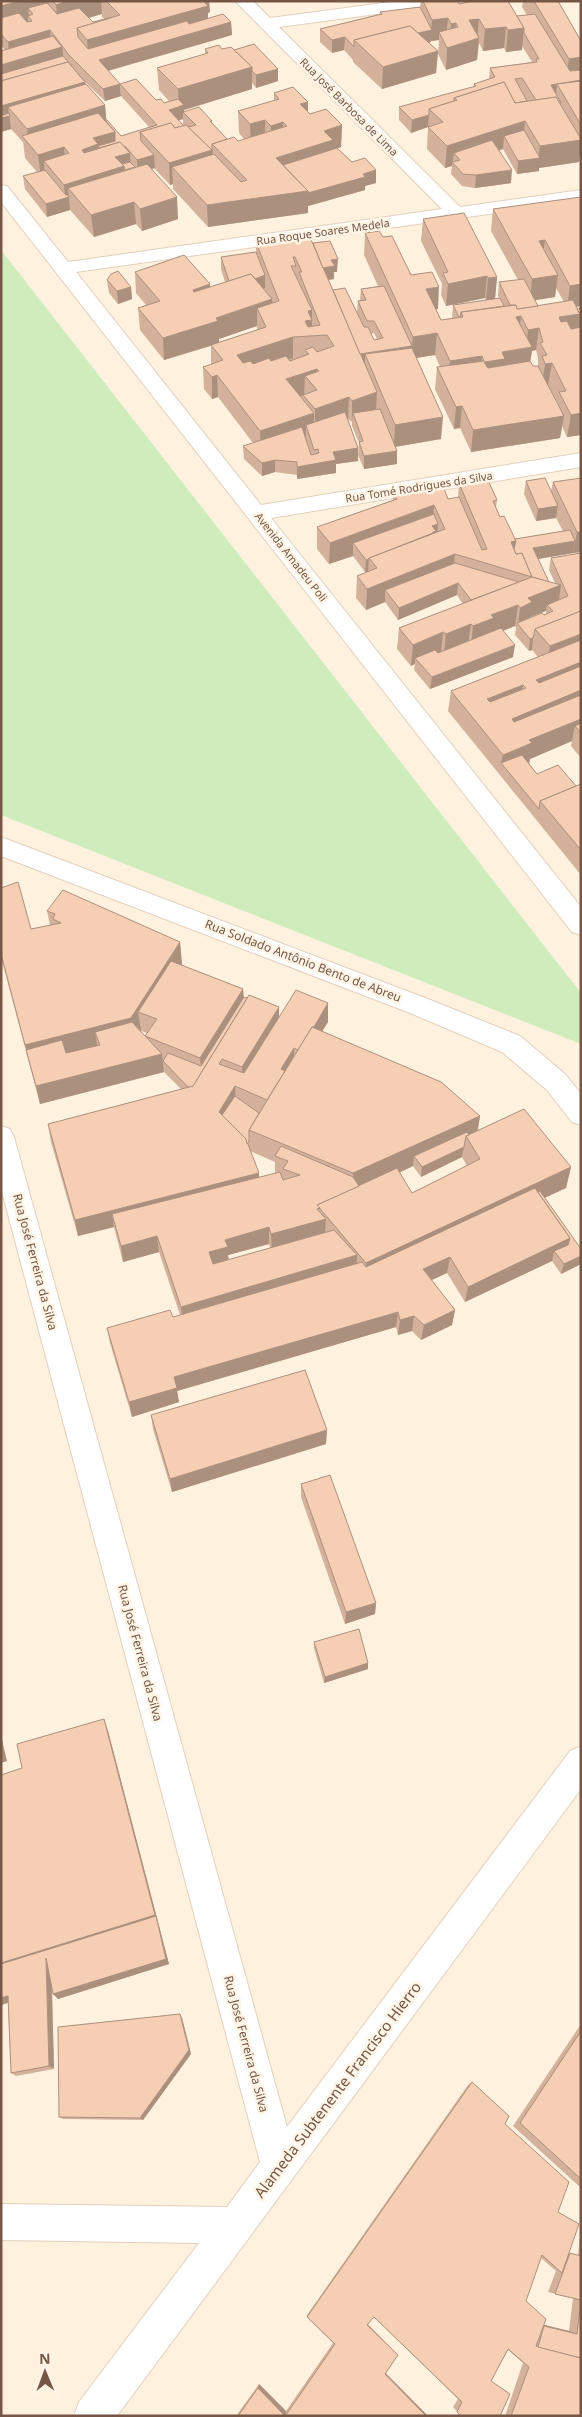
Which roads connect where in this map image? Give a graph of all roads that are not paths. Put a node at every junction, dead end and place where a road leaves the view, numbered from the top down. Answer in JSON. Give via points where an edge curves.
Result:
{"nodes":[{"id":1,"x":243,"y":1,"type":"edge"},
{"id":2,"x":437,"y":1,"type":"edge"},
{"id":3,"x":266,"y":24,"type":"junction"},
{"id":4,"x":1,"y":190,"type":"edge"},
{"id":5,"x":581,"y":196,"type":"edge"},
{"id":6,"x":456,"y":213,"type":"junction"},
{"id":7,"x":65,"y":268,"type":"junction"},
{"id":8,"x":581,"y":460,"type":"edge"},
{"id":9,"x":257,"y":514,"type":"junction"},
{"id":10,"x":1,"y":846,"type":"edge"},
{"id":11,"x":581,"y":925,"type":"edge"},
{"id":12,"x":581,"y":1114,"type":"edge"},
{"id":13,"x":1,"y":1137,"type":"edge"},
{"id":14,"x":581,"y":1762,"type":"edge"},
{"id":15,"x":280,"y":2168,"type":"junction"},
{"id":16,"x":1,"y":2222,"type":"edge"},
{"id":17,"x":237,"y":2225,"type":"junction"},
{"id":18,"x":93,"y":2416,"type":"edge"}],
"edges":[{"from":1,"to":3,"type":"street","name":"Rua José Barbosa de Lima"},
{"from":2,"to":3,"type":"street"},
{"from":3,"to":6,"type":"street","name":"Rua José Barbosa de Lima"},
{"from":4,"to":7,"type":"street","name":"Avenida Amadeu Poli"},
{"from":5,"to":6,"type":"street","name":"Rua Roque Soares Medela"},
{"from":6,"to":7,"type":"street","name":"Rua Roque Soares Medela"},
{"from":7,"to":9,"type":"street","name":"Avenida Amadeu Poli"},
{"from":8,"to":9,"type":"street","name":"Rua Tomé Rodrigues da Silva"},
{"from":9,"to":11,"type":"street","name":"Avenida Amadeu Poli"},
{"from":10,"to":12,"type":"street","name":"Rua Soldado Antônio Bento de Abreu","via":[[511,1044],[556,1082]]},
{"from":13,"to":15,"type":"street","name":"Rua José Ferreira da Silva"},
{"from":14,"to":15,"type":"street","name":"Alameda Subtenente Francisco Hierro"},
{"from":15,"to":17,"type":"street","name":"Alameda Subtenente Francisco Hierro"},
{"from":16,"to":17,"type":"street"},
{"from":17,"to":18,"type":"street","name":"Alameda Subtenente Francisco Hierro"}]}
